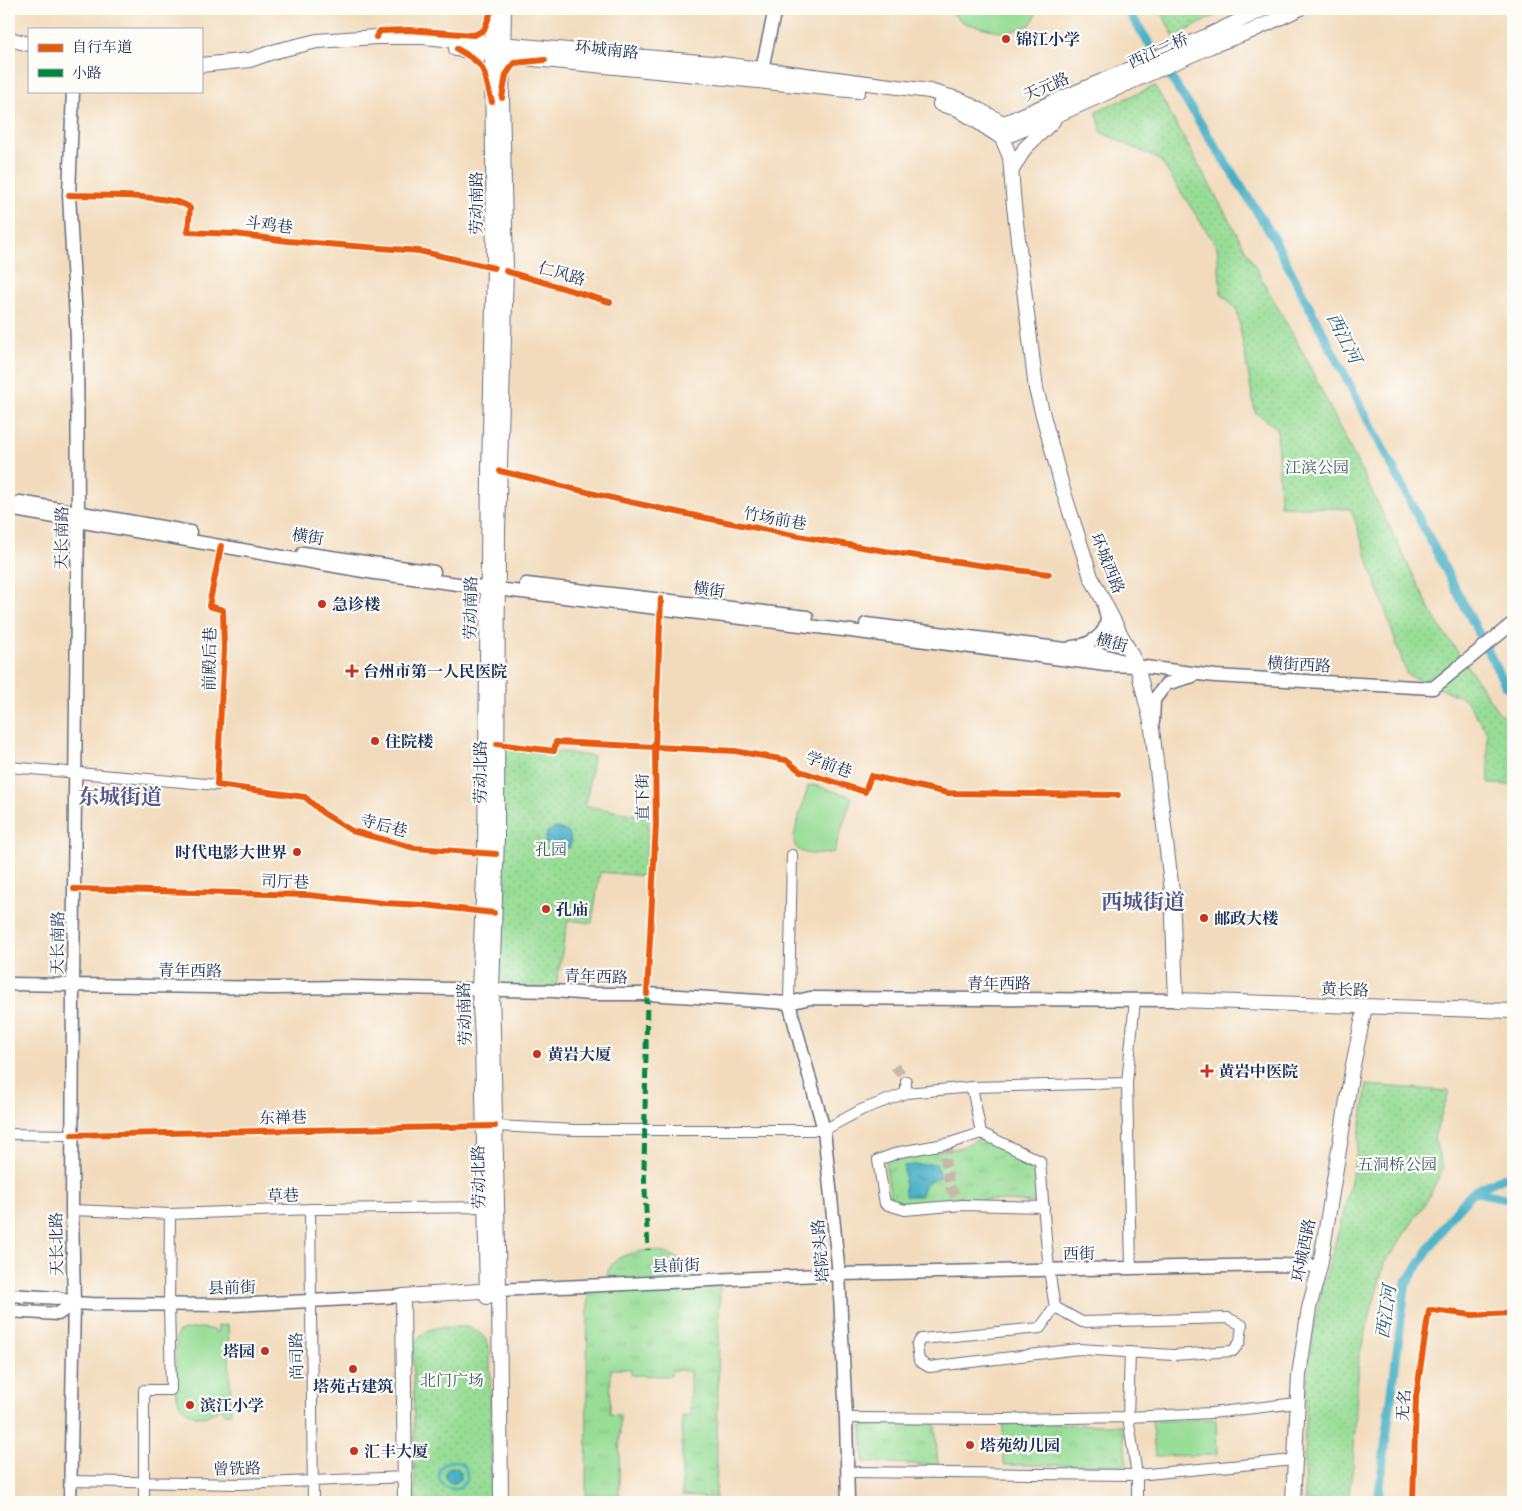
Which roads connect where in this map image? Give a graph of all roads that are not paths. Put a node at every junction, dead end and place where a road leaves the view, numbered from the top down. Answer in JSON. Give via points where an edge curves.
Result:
{"nodes":[{"id":1,"x":494,"y":9,"type":"edge"},
{"id":2,"x":504,"y":9,"type":"edge"},
{"id":3,"x":775,"y":9,"type":"edge"},
{"id":4,"x":1264,"y":9,"type":"edge"},
{"id":5,"x":1299,"y":9,"type":"edge"},
{"id":6,"x":9,"y":39,"type":"edge"},
{"id":7,"x":1209,"y":41,"type":"junction"},
{"id":8,"x":28,"y":44,"type":"edge"},
{"id":9,"x":9,"y":47,"type":"edge"},
{"id":10,"x":498,"y":50,"type":"junction"},
{"id":11,"x":28,"y":52,"type":"edge"},
{"id":12,"x":202,"y":65,"type":"edge"},
{"id":13,"x":202,"y":73,"type":"edge"},
{"id":14,"x":760,"y":75,"type":"junction"},
{"id":15,"x":1119,"y":81,"type":"junction"},
{"id":16,"x":73,"y":92,"type":"edge"},
{"id":17,"x":1078,"y":105,"type":"junction"},
{"id":18,"x":1003,"y":123,"type":"junction"},
{"id":19,"x":989,"y":129,"type":"junction"},
{"id":20,"x":1002,"y":138,"type":"junction"},
{"id":21,"x":1012,"y":170,"type":"junction"},
{"id":22,"x":9,"y":500,"type":"edge"},
{"id":23,"x":9,"y":509,"type":"edge"},
{"id":24,"x":78,"y":517,"type":"junction"},
{"id":25,"x":493,"y":585,"type":"junction"},
{"id":26,"x":1102,"y":599,"type":"junction"},
{"id":27,"x":802,"y":621,"type":"junction"},
{"id":28,"x":1513,"y":623,"type":"edge"},
{"id":29,"x":1050,"y":648,"type":"junction"},
{"id":30,"x":1137,"y":666,"type":"junction"},
{"id":31,"x":1206,"y":675,"type":"junction"},
{"id":32,"x":1152,"y":732,"type":"junction"},
{"id":33,"x":9,"y":767,"type":"edge"},
{"id":34,"x":75,"y":773,"type":"junction"},
{"id":35,"x":217,"y":785,"type":"dead end"},
{"id":36,"x":792,"y":855,"type":"dead end"},
{"id":37,"x":9,"y":984,"type":"edge"},
{"id":38,"x":73,"y":985,"type":"junction"},
{"id":39,"x":485,"y":990,"type":"junction"},
{"id":40,"x":1135,"y":1000,"type":"junction"},
{"id":41,"x":1176,"y":1000,"type":"junction"},
{"id":42,"x":789,"y":1002,"type":"junction"},
{"id":43,"x":1365,"y":1007,"type":"junction"},
{"id":44,"x":1513,"y":1011,"type":"edge"},
{"id":45,"x":906,"y":1081,"type":"tunnel mouth"},
{"id":46,"x":1127,"y":1083,"type":"junction"},
{"id":47,"x":972,"y":1087,"type":"junction"},
{"id":48,"x":906,"y":1093,"type":"junction"},
{"id":49,"x":495,"y":1126,"type":"junction"},
{"id":50,"x":824,"y":1130,"type":"junction"},
{"id":51,"x":981,"y":1133,"type":"junction"},
{"id":52,"x":9,"y":1134,"type":"edge"},
{"id":53,"x":72,"y":1135,"type":"junction"},
{"id":54,"x":491,"y":1207,"type":"junction"},
{"id":55,"x":1044,"y":1207,"type":"junction"},
{"id":56,"x":310,"y":1209,"type":"junction"},
{"id":57,"x":72,"y":1210,"type":"junction"},
{"id":58,"x":170,"y":1214,"type":"junction"},
{"id":59,"x":1320,"y":1266,"type":"junction"},
{"id":60,"x":1131,"y":1268,"type":"junction"},
{"id":61,"x":1048,"y":1270,"type":"junction"},
{"id":62,"x":840,"y":1274,"type":"junction"},
{"id":63,"x":493,"y":1294,"type":"junction"},
{"id":64,"x":9,"y":1295,"type":"edge"},
{"id":65,"x":399,"y":1298,"type":"junction"},
{"id":66,"x":310,"y":1301,"type":"junction"},
{"id":67,"x":74,"y":1303,"type":"junction"},
{"id":68,"x":169,"y":1304,"type":"junction"},
{"id":69,"x":1055,"y":1307,"type":"junction"},
{"id":70,"x":9,"y":1311,"type":"edge"},
{"id":71,"x":1130,"y":1352,"type":"junction"},
{"id":72,"x":1297,"y":1403,"type":"junction"},
{"id":73,"x":1128,"y":1417,"type":"junction"},
{"id":74,"x":846,"y":1418,"type":"junction"},
{"id":75,"x":1294,"y":1460,"type":"junction"},
{"id":76,"x":847,"y":1472,"type":"junction"},
{"id":77,"x":1137,"y":1475,"type":"junction"},
{"id":78,"x":405,"y":1477,"type":"junction"},
{"id":79,"x":70,"y":1481,"type":"junction"},
{"id":80,"x":313,"y":1481,"type":"junction"},
{"id":81,"x":144,"y":1482,"type":"junction"},
{"id":82,"x":70,"y":1502,"type":"edge"},
{"id":83,"x":144,"y":1502,"type":"edge"},
{"id":84,"x":313,"y":1502,"type":"edge"},
{"id":85,"x":405,"y":1502,"type":"edge"},
{"id":86,"x":501,"y":1502,"type":"edge"},
{"id":87,"x":848,"y":1502,"type":"edge"},
{"id":88,"x":1137,"y":1502,"type":"edge"},
{"id":89,"x":1293,"y":1502,"type":"edge"}],
"edges":[{"from":1,"to":10,"type":"main road","name":"劳动南路"},
{"from":2,"to":10,"type":"main road","name":"劳动南路"},
{"from":3,"to":14,"type":"street"},
{"from":4,"to":7,"type":"main road"},
{"from":5,"to":7,"type":"main road","via":[[1249,32]]},
{"from":6,"to":8,"type":"main road"},
{"from":7,"to":15,"type":"main road","name":"西江二桥"},
{"from":9,"to":11,"type":"main road"},
{"from":10,"to":12,"type":"main road","via":[[423,38],[376,36],[317,41],[250,60]]},
{"from":10,"to":13,"type":"main road","name":"环城南路","via":[[369,45],[318,50],[250,67]]},
{"from":10,"to":14,"type":"main road","name":"环城南路"},
{"from":10,"to":25,"type":"main road","name":"劳动南路"},
{"from":14,"to":18,"type":"main road","via":[[929,92],[961,100]]},
{"from":14,"to":19,"type":"main road","name":"环城南路","via":[[928,100],[958,109]]},
{"from":15,"to":17,"type":"main road","name":"天元路"},
{"from":15,"to":18,"type":"main road","name":"天元路"},
{"from":16,"to":24,"type":"street","name":"天长南路","via":[[69,196],[77,338]]},
{"from":17,"to":20,"type":"main road","name":"天元路"},
{"from":17,"to":21,"type":"main road","via":[[1048,124],[1025,148]]},
{"from":18,"to":19,"type":"main road","name":"天元路"},
{"from":18,"to":20,"type":"main road"},
{"from":19,"to":20,"type":"main road","name":"环城南路"},
{"from":20,"to":21,"type":"main road","name":"环城西路"},
{"from":21,"to":26,"type":"main road","name":"环城西路","via":[[1036,389],[1066,498],[1091,577]]},
{"from":22,"to":24,"type":"street","name":"横街"},
{"from":23,"to":24,"type":"street","name":"横街"},
{"from":24,"to":25,"type":"street","name":"横街"},
{"from":24,"to":34,"type":"street","name":"天长南路"},
{"from":25,"to":27,"type":"street","name":"横街"},
{"from":25,"to":39,"type":"main road","name":"劳动北路","via":[[497,837]]},
{"from":26,"to":29,"type":"street","via":[[1107,620],[1101,635],[1082,646]]},
{"from":26,"to":30,"type":"main road","name":"环城西路"},
{"from":27,"to":29,"type":"street","name":"横街"},
{"from":27,"to":30,"type":"street","name":"横街","via":[[1106,665]]},
{"from":28,"to":31,"type":"street","name":"横街西路","via":[[1433,688]]},
{"from":29,"to":30,"type":"street","name":"横街","via":[[1097,653]]},
{"from":30,"to":31,"type":"street","name":"横街西路"},
{"from":30,"to":32,"type":"main road","name":"环城西路"},
{"from":31,"to":32,"type":"street","via":[[1166,684],[1154,700]]},
{"from":32,"to":41,"type":"main road","name":"环城西路","via":[[1172,891]]},
{"from":33,"to":34,"type":"street"},
{"from":34,"to":35,"type":"street"},
{"from":34,"to":38,"type":"street","name":"天长南路"},
{"from":36,"to":42,"type":"street"},
{"from":37,"to":38,"type":"street","name":"青年西路"},
{"from":38,"to":39,"type":"street","name":"青年西路"},
{"from":38,"to":53,"type":"street","name":"天长北路"},
{"from":39,"to":42,"type":"street","name":"青年西路"},
{"from":39,"to":49,"type":"main road","name":"劳动北路"},
{"from":39,"to":54,"type":"main road","name":"劳动南路","via":[[482,1039]]},
{"from":40,"to":41,"type":"street","name":"青年西路"},
{"from":40,"to":42,"type":"street","name":"青年西路","via":[[810,998]]},
{"from":40,"to":46,"type":"street"},
{"from":41,"to":43,"type":"main road","name":"黄长路"},
{"from":42,"to":50,"type":"street","name":"塔院头路"},
{"from":43,"to":44,"type":"main road","name":"黄长路"},
{"from":43,"to":59,"type":"main road","name":"环城西路"},
{"from":45,"to":48,"type":"street"},
{"from":46,"to":47,"type":"street"},
{"from":46,"to":60,"type":"street"},
{"from":47,"to":48,"type":"street"},
{"from":47,"to":51,"type":"street"},
{"from":48,"to":50,"type":"street","via":[[861,1110]]},
{"from":49,"to":50,"type":"street","via":[[575,1130]]},
{"from":49,"to":54,"type":"main road","name":"劳动北路"},
{"from":50,"to":62,"type":"street","name":"塔院头路"},
{"from":51,"to":55,"type":"street","via":[[1040,1161]]},
{"from":51,"to":55,"type":"street","via":[[878,1160],[885,1204],[905,1210],[962,1205]]},
{"from":52,"to":53,"type":"street"},
{"from":53,"to":57,"type":"street","name":"天长北路"},
{"from":54,"to":56,"type":"street","name":"草巷"},
{"from":54,"to":63,"type":"main road","name":"劳动北路"},
{"from":55,"to":61,"type":"street"},
{"from":56,"to":58,"type":"street","name":"草巷"},
{"from":56,"to":66,"type":"street","name":"尚司路"},
{"from":57,"to":58,"type":"street","name":"草巷"},
{"from":57,"to":67,"type":"street","name":"天长北路"},
{"from":58,"to":68,"type":"street"},
{"from":59,"to":60,"type":"street","name":"西街"},
{"from":59,"to":72,"type":"main road","name":"环城西路","via":[[1310,1308]]},
{"from":60,"to":61,"type":"street","name":"西街"},
{"from":61,"to":62,"type":"street","name":"西街"},
{"from":61,"to":69,"type":"street"},
{"from":62,"to":63,"type":"street","name":"县前街","via":[[513,1289]]},
{"from":62,"to":74,"type":"street","name":"塔院头路"},
{"from":63,"to":65,"type":"main road","name":"县前街"},
{"from":63,"to":86,"type":"main road","name":"劳动北路"},
{"from":64,"to":67,"type":"street","name":"县前街","via":[[58,1298]]},
{"from":65,"to":66,"type":"street","name":"县前街"},
{"from":65,"to":78,"type":"main road"},
{"from":66,"to":68,"type":"street","name":"县前街"},
{"from":66,"to":80,"type":"street","name":"尚司路"},
{"from":67,"to":68,"type":"street","name":"县前街"},
{"from":67,"to":70,"type":"street","name":"县前街","via":[[58,1314]]},
{"from":67,"to":79,"type":"street","name":"天长北路"},
{"from":68,"to":81,"type":"street","via":[[171,1390],[144,1390]]},
{"from":69,"to":71,"type":"street","via":[[1082,1322],[1228,1318],[1242,1325],[1240,1342],[1233,1351],[1173,1355]]},
{"from":69,"to":71,"type":"street","via":[[1040,1328],[921,1338],[917,1345],[919,1361],[929,1367],[1079,1349]]},
{"from":71,"to":73,"type":"street"},
{"from":72,"to":73,"type":"street","via":[[1211,1414]]},
{"from":72,"to":75,"type":"main road","name":"环城西路"},
{"from":73,"to":74,"type":"street"},
{"from":73,"to":77,"type":"street"},
{"from":74,"to":76,"type":"street","name":"塔院头路"},
{"from":75,"to":77,"type":"street"},
{"from":75,"to":89,"type":"main road","name":"环城西路"},
{"from":76,"to":77,"type":"street"},
{"from":76,"to":87,"type":"street","name":"塔院头路"},
{"from":77,"to":88,"type":"street"},
{"from":78,"to":80,"type":"street","name":"曾铣路"},
{"from":78,"to":85,"type":"main road"},
{"from":79,"to":81,"type":"street","name":"曾铣路"},
{"from":79,"to":82,"type":"street","name":"天长北路"},
{"from":80,"to":81,"type":"street","name":"曾铣路","via":[[240,1484]]},
{"from":80,"to":84,"type":"street","name":"尚司路"},
{"from":81,"to":83,"type":"street"}]}
